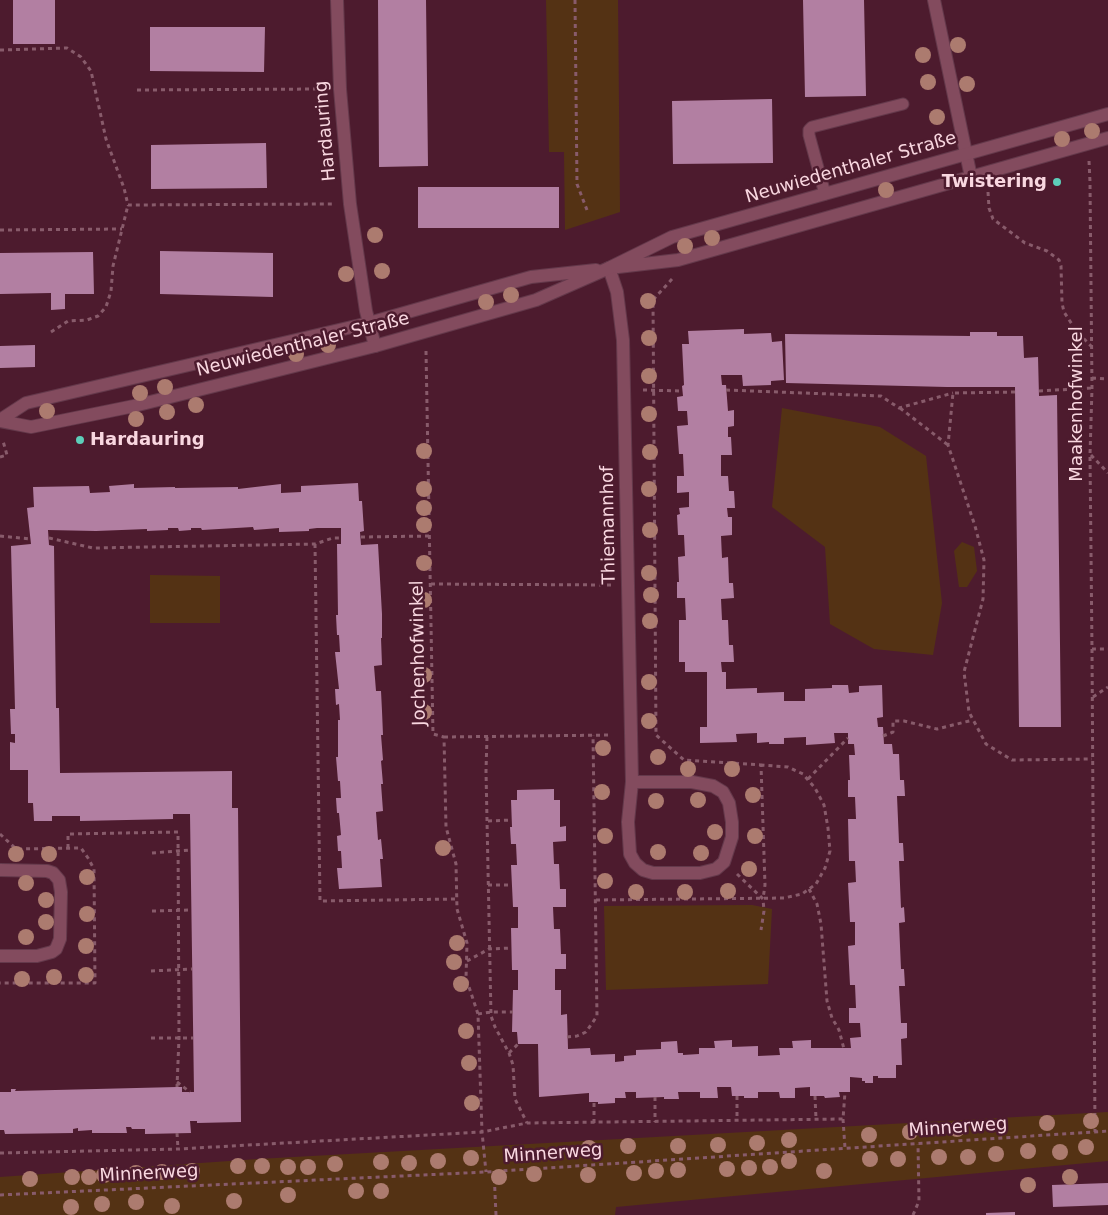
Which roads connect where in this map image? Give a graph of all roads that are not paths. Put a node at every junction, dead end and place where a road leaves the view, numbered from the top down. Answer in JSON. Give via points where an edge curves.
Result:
{"nodes":[{"id":1,"x":337,"y":0,"type":"edge"},
{"id":2,"x":934,"y":0,"type":"edge"},
{"id":3,"x":903,"y":104,"type":"dead end"},
{"id":4,"x":1108,"y":114,"type":"edge"},
{"id":5,"x":1108,"y":138,"type":"edge"},
{"id":6,"x":965,"y":154,"type":"junction"},
{"id":7,"x":971,"y":177,"type":"junction"},
{"id":8,"x":825,"y":194,"type":"junction"},
{"id":9,"x":609,"y":268,"type":"junction"},
{"id":10,"x":369,"y":322,"type":"junction"},
{"id":11,"x":375,"y":346,"type":"junction"},
{"id":12,"x":0,"y":420,"type":"edge"},
{"id":13,"x":632,"y":782,"type":"junction"},
{"id":14,"x":0,"y":870,"type":"edge"},
{"id":15,"x":0,"y":956,"type":"edge"}],
"edges":[{"from":1,"to":10,"type":"street","name":"Hardauring","via":[[340,89],[350,204]]},
{"from":2,"to":6,"type":"street"},
{"from":3,"to":8,"type":"lane","via":[[809,130]]},
{"from":4,"to":6,"type":"street","name":"Neuwiedenthaler Straße"},
{"from":5,"to":7,"type":"street","name":"Neuwiedenthaler Straße"},
{"from":6,"to":7,"type":"street"},
{"from":6,"to":8,"type":"street","name":"Neuwiedenthaler Straße"},
{"from":7,"to":9,"type":"street","name":"Neuwiedenthaler Straße","via":[[678,260]]},
{"from":8,"to":9,"type":"street","name":"Neuwiedenthaler Straße","via":[[672,237]]},
{"from":9,"to":10,"type":"street","name":"Neuwiedenthaler Straße","via":[[531,277]]},
{"from":9,"to":11,"type":"street","name":"Neuwiedenthaler Straße","via":[[536,300]]},
{"from":9,"to":13,"type":"street","name":"Thiemannhof","via":[[617,292],[623,340]]},
{"from":10,"to":11,"type":"street","name":"Hardauring"},
{"from":10,"to":12,"type":"street","name":"Neuwiedenthaler Straße","via":[[26,403]]},
{"from":11,"to":12,"type":"street","name":"Neuwiedenthaler Straße","via":[[134,406],[30,427]]},
{"from":13,"to":13,"type":"street","name":"Thiemannhof","via":[[692,782],[713,786],[723,792],[729,803],[732,822],[732,837],[724,862],[716,869],[700,873],[653,873],[639,867],[630,854],[628,842]]},
{"from":14,"to":15,"type":"street","via":[[53,873],[59,880],[61,892],[60,939],[56,949],[37,956]]}]}
